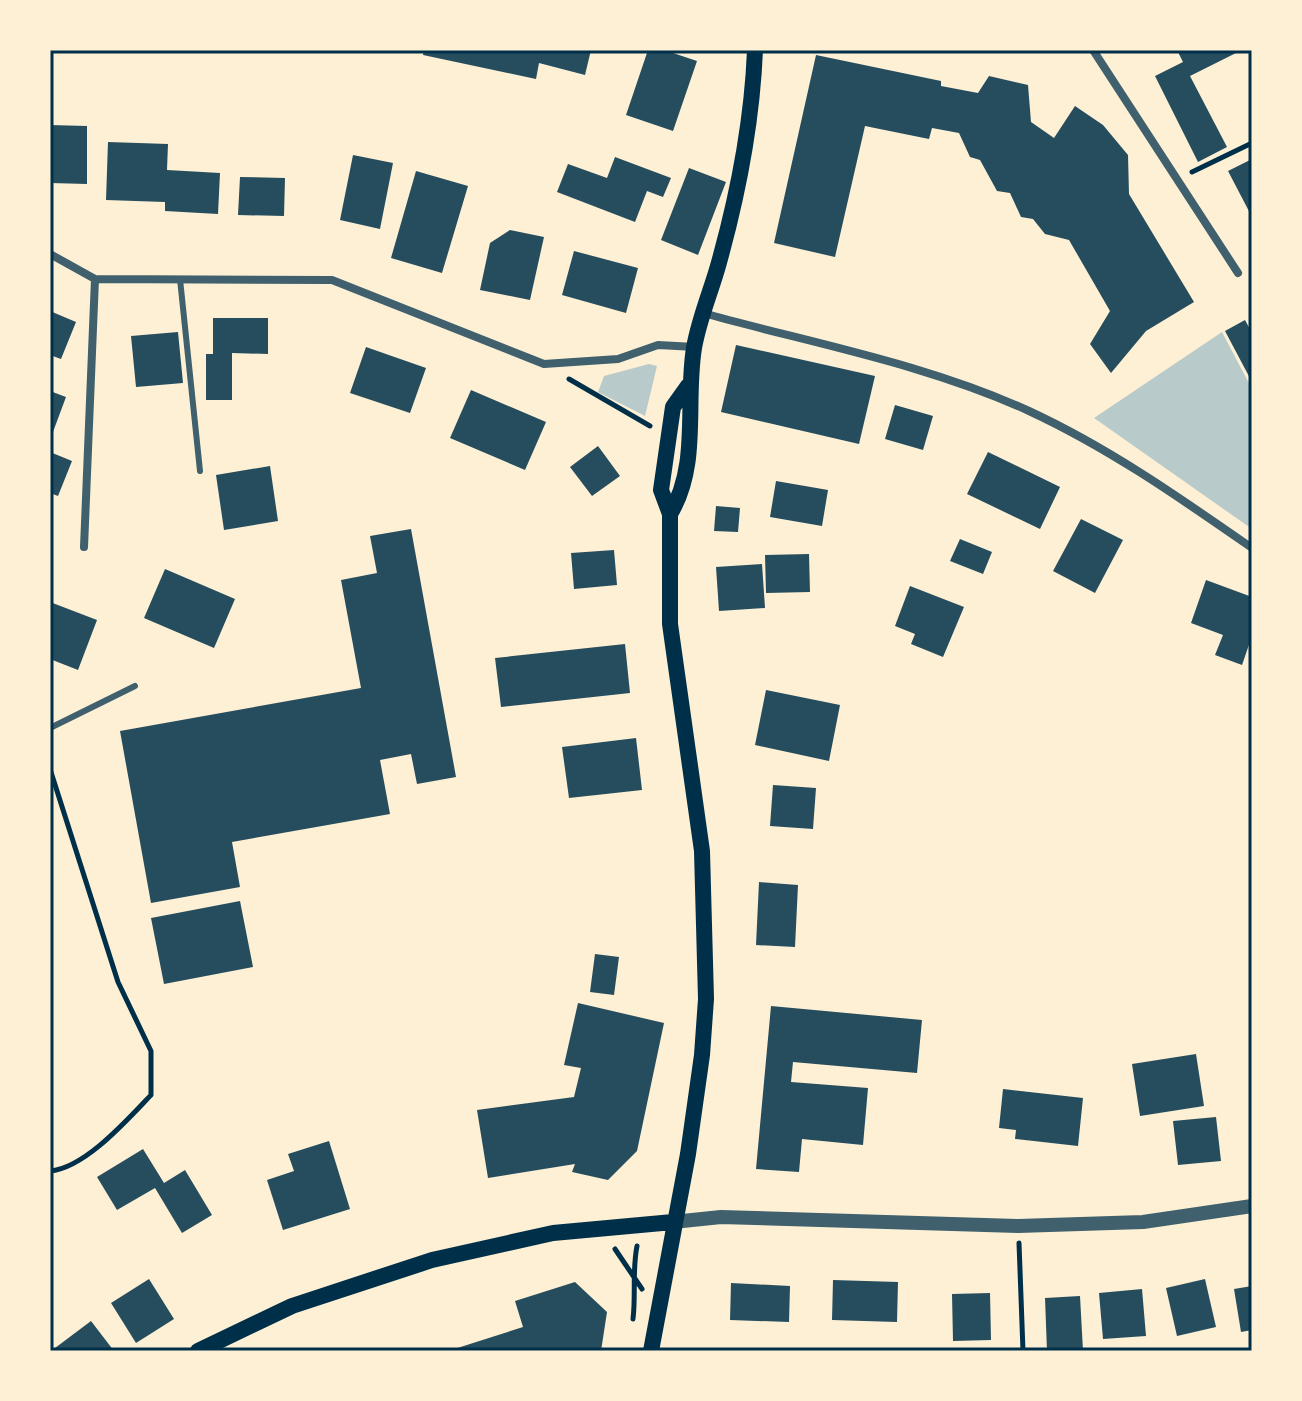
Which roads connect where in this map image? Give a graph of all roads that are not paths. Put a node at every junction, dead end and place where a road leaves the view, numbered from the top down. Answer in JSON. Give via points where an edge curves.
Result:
{"nodes":[{"id":1,"x":755,"y":50,"type":"edge"},
{"id":2,"x":1093,"y":50,"type":"edge"},
{"id":3,"x":50,"y":254,"type":"edge"},
{"id":4,"x":1238,"y":273,"type":"dead end"},
{"id":5,"x":95,"y":279,"type":"junction"},
{"id":6,"x":180,"y":279,"type":"junction"},
{"id":7,"x":701,"y":312,"type":"junction"},
{"id":8,"x":695,"y":347,"type":"junction"},
{"id":9,"x":688,"y":386,"type":"junction"},
{"id":10,"x":200,"y":471,"type":"dead end"},
{"id":11,"x":670,"y":514,"type":"junction"},
{"id":12,"x":84,"y":547,"type":"dead end"},
{"id":13,"x":1252,"y":548,"type":"edge"},
{"id":14,"x":135,"y":686,"type":"dead end"},
{"id":15,"x":50,"y":728,"type":"edge"},
{"id":16,"x":1252,"y":1206,"type":"edge"},
{"id":17,"x":673,"y":1222,"type":"junction"},
{"id":18,"x":198,"y":1351,"type":"edge"},
{"id":19,"x":651,"y":1351,"type":"edge"}],
"edges":[{"from":1,"to":7,"type":"main road","via":[[745,158]]},
{"from":2,"to":4,"type":"street"},
{"from":3,"to":5,"type":"street"},
{"from":5,"to":6,"type":"street"},
{"from":5,"to":12,"type":"street"},
{"from":6,"to":8,"type":"street","via":[[332,280],[544,364],[618,359],[658,345]]},
{"from":6,"to":10,"type":"lane"},
{"from":7,"to":8,"type":"main road"},
{"from":7,"to":13,"type":"street","via":[[906,367],[1027,410],[1124,460]]},
{"from":8,"to":9,"type":"main road"},
{"from":9,"to":11,"type":"main road","via":[[693,408],[683,493]]},
{"from":9,"to":11,"type":"main road","via":[[673,407],[667,440],[661,490]]},
{"from":11,"to":17,"type":"main road","via":[[670,624],[702,851],[706,938],[702,1055]]},
{"from":14,"to":15,"type":"lane"},
{"from":16,"to":17,"type":"street","via":[[1143,1222],[1018,1226],[721,1217]]},
{"from":17,"to":18,"type":"main road","via":[[553,1233],[432,1260],[292,1306]]},
{"from":17,"to":19,"type":"main road"}]}
